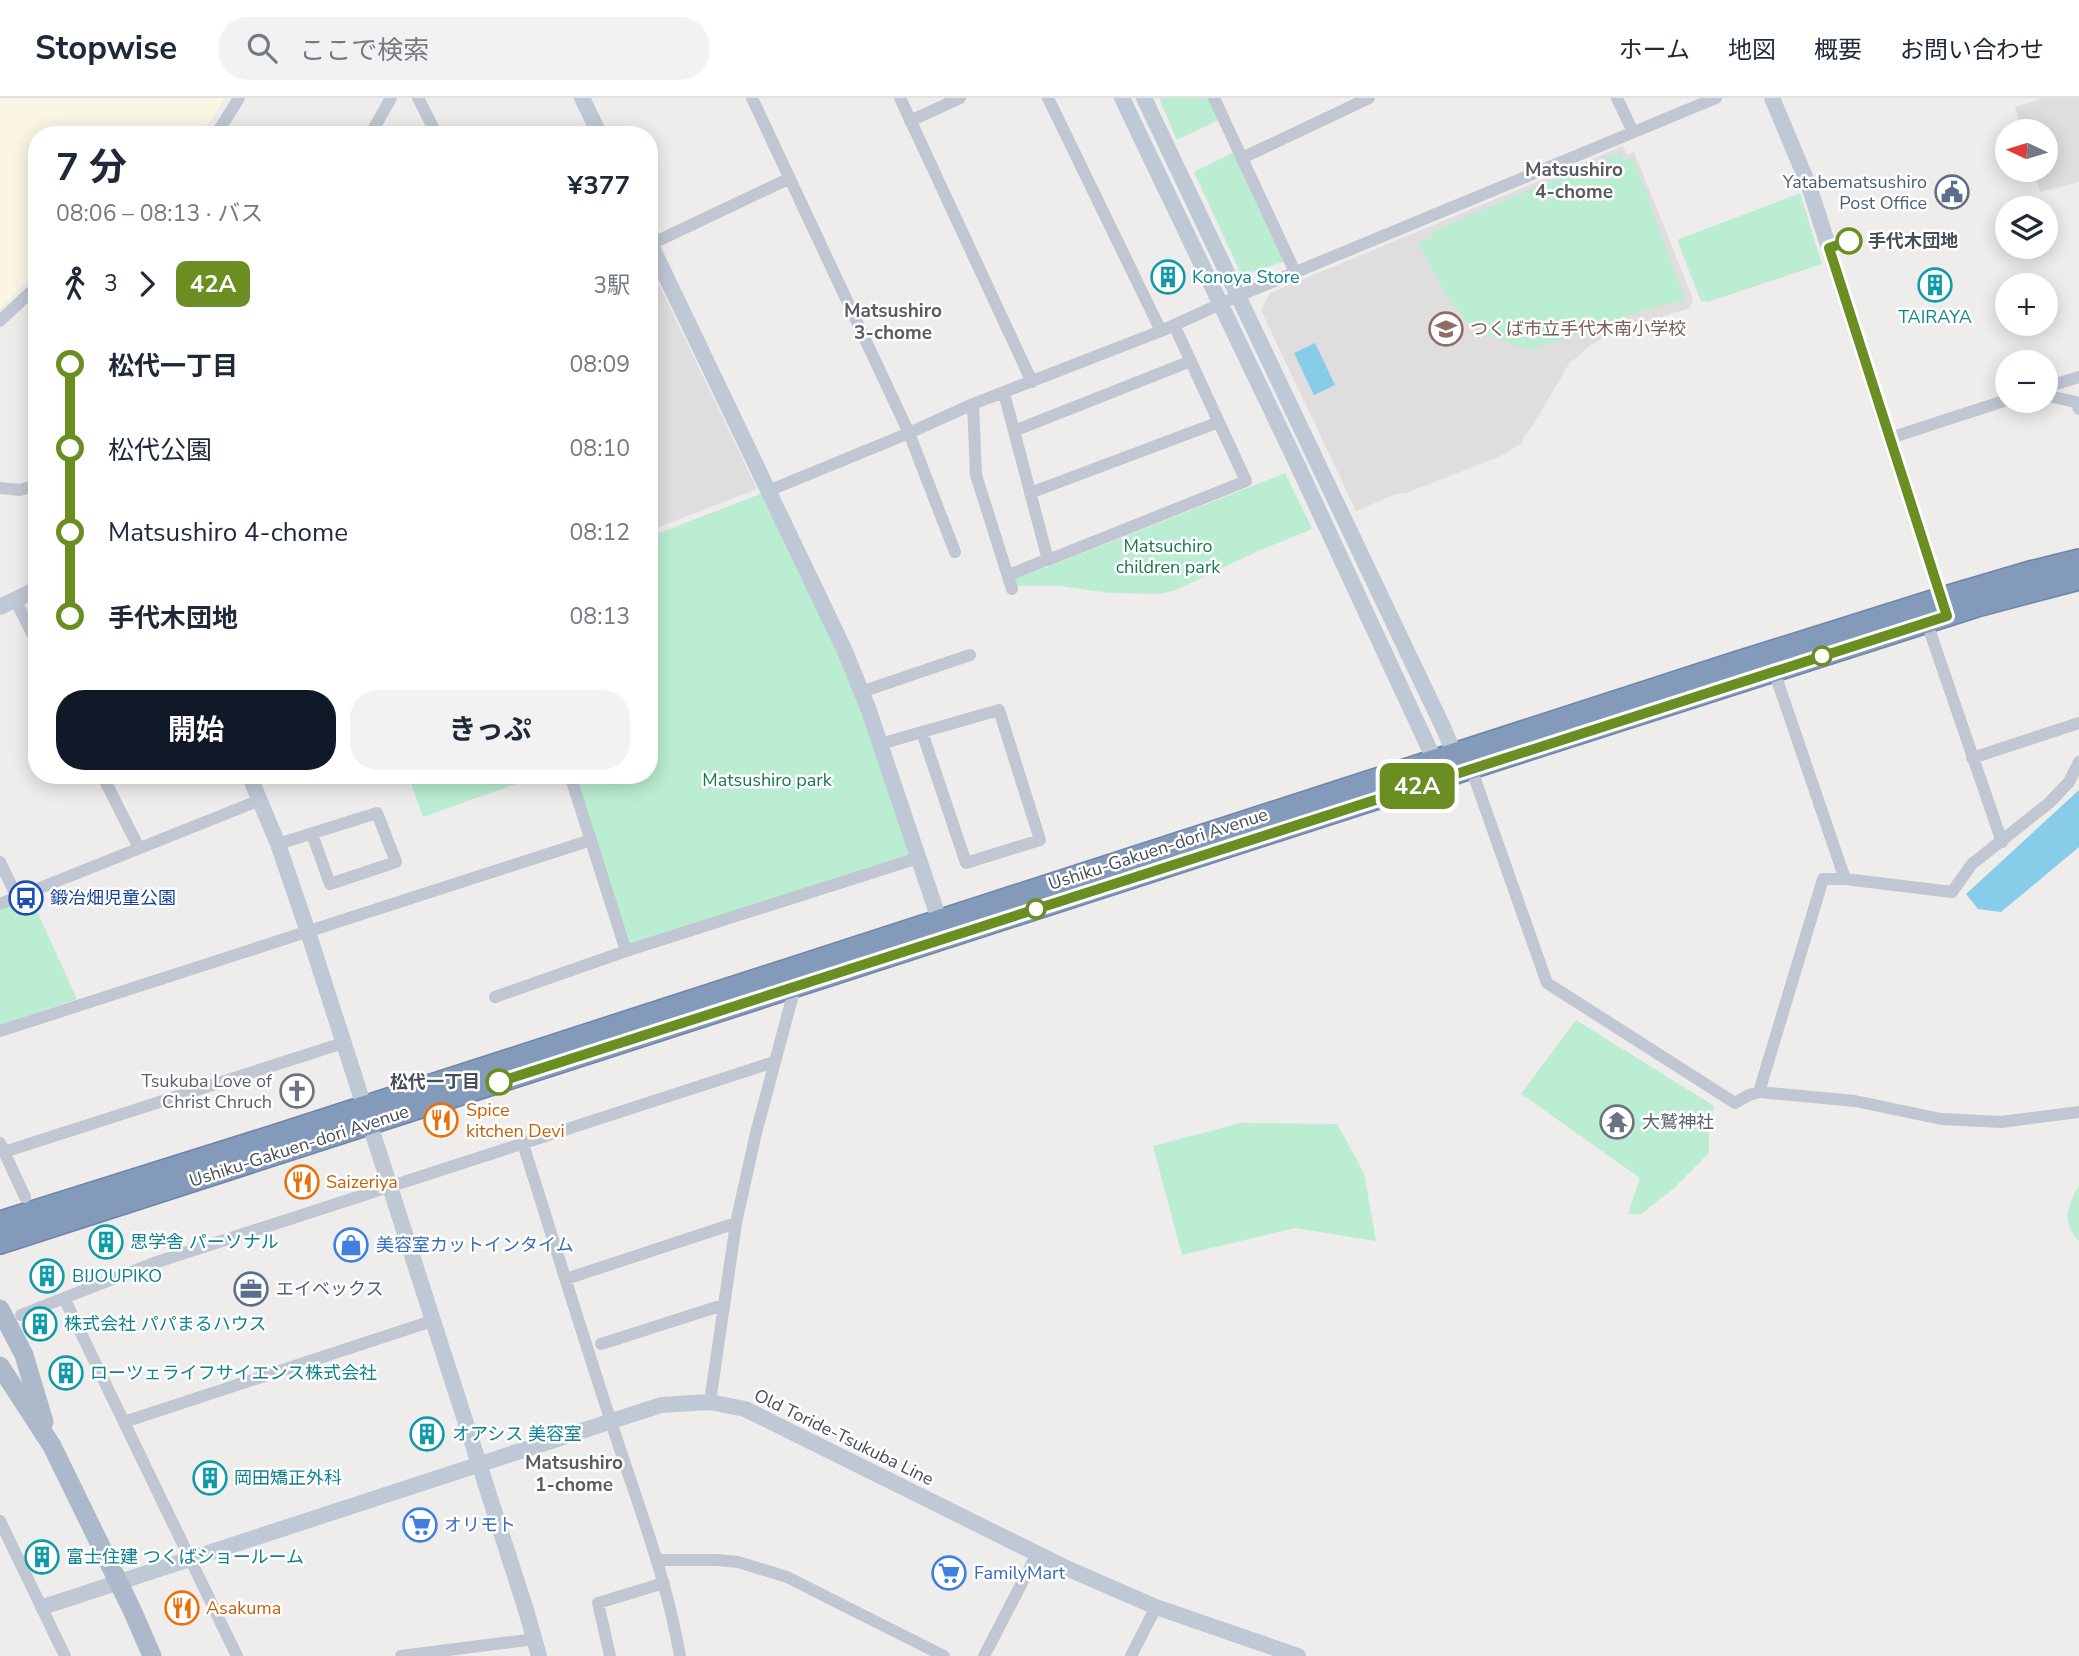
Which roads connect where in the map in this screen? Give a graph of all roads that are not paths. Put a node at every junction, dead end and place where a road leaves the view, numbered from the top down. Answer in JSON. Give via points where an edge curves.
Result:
{"nodes":[{"id":1,"x":239,"y":98,"type":"edge"},
{"id":2,"x":391,"y":98,"type":"edge"},
{"id":3,"x":418,"y":98,"type":"edge"},
{"id":4,"x":582,"y":98,"type":"edge"},
{"id":5,"x":752,"y":98,"type":"edge"},
{"id":6,"x":900,"y":98,"type":"edge"},
{"id":7,"x":960,"y":98,"type":"edge"},
{"id":8,"x":1048,"y":98,"type":"edge"},
{"id":9,"x":1122,"y":98,"type":"edge"},
{"id":10,"x":1144,"y":98,"type":"edge"},
{"id":11,"x":1214,"y":98,"type":"edge"},
{"id":12,"x":1369,"y":98,"type":"edge"},
{"id":13,"x":1617,"y":98,"type":"edge"},
{"id":14,"x":1716,"y":98,"type":"edge"},
{"id":15,"x":1772,"y":98,"type":"edge"},
{"id":16,"x":910,"y":121,"type":"junction"},
{"id":17,"x":222,"y":126,"type":"edge"},
{"id":18,"x":375,"y":126,"type":"edge"},
{"id":19,"x":432,"y":126,"type":"edge"},
{"id":20,"x":596,"y":126,"type":"edge"},
{"id":21,"x":1633,"y":132,"type":"junction"},
{"id":22,"x":1242,"y":158,"type":"junction"},
{"id":23,"x":790,"y":177,"type":"junction"},
{"id":24,"x":658,"y":240,"type":"edge"},
{"id":25,"x":658,"y":261,"type":"edge"},
{"id":26,"x":1295,"y":272,"type":"junction"},
{"id":27,"x":28,"y":295,"type":"edge"},
{"id":28,"x":1238,"y":296,"type":"junction"},
{"id":29,"x":1219,"y":304,"type":"junction"},
{"id":30,"x":0,"y":321,"type":"edge"},
{"id":31,"x":1174,"y":325,"type":"junction"},
{"id":32,"x":1161,"y":331,"type":"junction"},
{"id":33,"x":1191,"y":361,"type":"junction"},
{"id":34,"x":2079,"y":377,"type":"edge"},
{"id":35,"x":1032,"y":382,"type":"junction"},
{"id":36,"x":2058,"y":385,"type":"edge"},
{"id":37,"x":1004,"y":393,"type":"junction"},
{"id":38,"x":2058,"y":398,"type":"edge"},
{"id":39,"x":973,"y":404,"type":"junction"},
{"id":40,"x":1995,"y":404,"type":"edge"},
{"id":41,"x":2079,"y":409,"type":"edge"},
{"id":42,"x":1219,"y":422,"type":"junction"},
{"id":43,"x":1014,"y":431,"type":"junction"},
{"id":44,"x":909,"y":433,"type":"junction"},
{"id":45,"x":1890,"y":438,"type":"junction"},
{"id":46,"x":0,"y":488,"type":"edge"},
{"id":47,"x":28,"y":488,"type":"edge"},
{"id":48,"x":768,"y":491,"type":"junction"},
{"id":49,"x":1030,"y":493,"type":"junction"},
{"id":50,"x":955,"y":552,"type":"dead end"},
{"id":51,"x":1048,"y":559,"type":"junction"},
{"id":52,"x":2079,"y":560,"type":"edge"},
{"id":53,"x":1009,"y":575,"type":"junction"},
{"id":54,"x":2079,"y":579,"type":"edge"},
{"id":55,"x":1012,"y":589,"type":"dead end"},
{"id":56,"x":28,"y":593,"type":"edge"},
{"id":57,"x":15,"y":599,"type":"junction"},
{"id":58,"x":0,"y":607,"type":"edge"},
{"id":59,"x":1938,"y":612,"type":"junction"},
{"id":60,"x":28,"y":625,"type":"edge"},
{"id":61,"x":970,"y":655,"type":"dead end"},
{"id":62,"x":1774,"y":671,"type":"junction"},
{"id":63,"x":861,"y":692,"type":"junction"},
{"id":64,"x":2079,"y":723,"type":"edge"},
{"id":65,"x":922,"y":732,"type":"junction"},
{"id":66,"x":880,"y":744,"type":"junction"},
{"id":67,"x":1972,"y":758,"type":"junction"},
{"id":68,"x":2079,"y":762,"type":"edge"},
{"id":69,"x":1445,"y":763,"type":"junction"},
{"id":70,"x":1471,"y":768,"type":"junction"},
{"id":71,"x":107,"y":784,"type":"edge"},
{"id":72,"x":253,"y":784,"type":"edge"},
{"id":73,"x":573,"y":784,"type":"edge"},
{"id":74,"x":260,"y":800,"type":"junction"},
{"id":75,"x":312,"y":834,"type":"junction"},
{"id":76,"x":592,"y":840,"type":"junction"},
{"id":77,"x":2002,"y":842,"type":"junction"},
{"id":78,"x":278,"y":844,"type":"junction"},
{"id":79,"x":139,"y":848,"type":"junction"},
{"id":80,"x":918,"y":858,"type":"junction"},
{"id":81,"x":0,"y":862,"type":"edge"},
{"id":82,"x":1845,"y":879,"type":"junction"},
{"id":83,"x":18,"y":897,"type":"junction"},
{"id":84,"x":0,"y":904,"type":"edge"},
{"id":85,"x":942,"y":929,"type":"junction"},
{"id":86,"x":308,"y":932,"type":"junction"},
{"id":87,"x":626,"y":951,"type":"junction"},
{"id":88,"x":795,"y":988,"type":"junction"},
{"id":89,"x":495,"y":997,"type":"dead end"},
{"id":90,"x":0,"y":1031,"type":"edge"},
{"id":91,"x":343,"y":1043,"type":"junction"},
{"id":92,"x":775,"y":1062,"type":"junction"},
{"id":93,"x":1759,"y":1092,"type":"junction"},
{"id":94,"x":2079,"y":1112,"type":"edge"},
{"id":95,"x":367,"y":1115,"type":"junction"},
{"id":96,"x":523,"y":1144,"type":"junction"},
{"id":97,"x":2,"y":1148,"type":"edge"},
{"id":98,"x":390,"y":1187,"type":"junction"},
{"id":99,"x":25,"y":1197,"type":"dead end"},
{"id":100,"x":0,"y":1222,"type":"edge"},
{"id":101,"x":736,"y":1223,"type":"junction"},
{"id":102,"x":0,"y":1243,"type":"edge"},
{"id":103,"x":566,"y":1279,"type":"junction"},
{"id":104,"x":64,"y":1298,"type":"junction"},
{"id":105,"x":723,"y":1305,"type":"junction"},
{"id":106,"x":0,"y":1309,"type":"edge"},
{"id":107,"x":21,"y":1315,"type":"dead end"},
{"id":108,"x":432,"y":1321,"type":"junction"},
{"id":109,"x":601,"y":1344,"type":"dead end"},
{"id":110,"x":0,"y":1366,"type":"edge"},
{"id":111,"x":710,"y":1402,"type":"junction"},
{"id":112,"x":124,"y":1422,"type":"junction"},
{"id":113,"x":612,"y":1422,"type":"junction"},
{"id":114,"x":52,"y":1446,"type":"junction"},
{"id":115,"x":478,"y":1465,"type":"junction"},
{"id":116,"x":0,"y":1521,"type":"edge"},
{"id":117,"x":1037,"y":1554,"type":"junction"},
{"id":118,"x":190,"y":1560,"type":"junction"},
{"id":119,"x":658,"y":1560,"type":"junction"},
{"id":120,"x":118,"y":1582,"type":"junction"},
{"id":121,"x":664,"y":1583,"type":"junction"},
{"id":122,"x":43,"y":1606,"type":"junction"},
{"id":123,"x":1156,"y":1607,"type":"junction"},
{"id":124,"x":535,"y":1639,"type":"junction"},
{"id":125,"x":1275,"y":1653,"type":"edge"},
{"id":126,"x":65,"y":1656,"type":"edge"},
{"id":127,"x":152,"y":1656,"type":"edge"},
{"id":128,"x":237,"y":1656,"type":"edge"},
{"id":129,"x":401,"y":1656,"type":"edge"},
{"id":130,"x":539,"y":1656,"type":"edge"},
{"id":131,"x":610,"y":1656,"type":"edge"},
{"id":132,"x":680,"y":1656,"type":"edge"},
{"id":133,"x":944,"y":1656,"type":"edge"},
{"id":134,"x":984,"y":1656,"type":"edge"},
{"id":135,"x":1131,"y":1656,"type":"edge"},
{"id":136,"x":1298,"y":1656,"type":"edge"}],
"edges":[{"from":1,"to":17,"type":"street"},
{"from":2,"to":18,"type":"street"},
{"from":3,"to":19,"type":"street"},
{"from":4,"to":20,"type":"street"},
{"from":5,"to":23,"type":"street"},
{"from":6,"to":16,"type":"street"},
{"from":7,"to":16,"type":"street"},
{"from":8,"to":32,"type":"street"},
{"from":9,"to":29,"type":"street"},
{"from":10,"to":28,"type":"street"},
{"from":11,"to":22,"type":"street"},
{"from":12,"to":22,"type":"street"},
{"from":13,"to":21,"type":"street"},
{"from":14,"to":21,"type":"street"},
{"from":15,"to":45,"type":"street","via":[[1809,186]]},
{"from":16,"to":35,"type":"street"},
{"from":21,"to":26,"type":"street"},
{"from":22,"to":26,"type":"street"},
{"from":23,"to":24,"type":"street"},
{"from":23,"to":44,"type":"street"},
{"from":25,"to":48,"type":"street"},
{"from":26,"to":28,"type":"street"},
{"from":27,"to":30,"type":"street"},
{"from":28,"to":29,"type":"street"},
{"from":28,"to":69,"type":"street","via":[[1345,519]]},
{"from":29,"to":31,"type":"street"},
{"from":29,"to":69,"type":"street"},
{"from":31,"to":32,"type":"street"},
{"from":31,"to":33,"type":"street"},
{"from":32,"to":35,"type":"street"},
{"from":33,"to":42,"type":"street"},
{"from":33,"to":43,"type":"street"},
{"from":34,"to":36,"type":"street"},
{"from":35,"to":37,"type":"street"},
{"from":37,"to":39,"type":"street"},
{"from":37,"to":43,"type":"street"},
{"from":38,"to":41,"type":"street","via":[[2076,402]]},
{"from":39,"to":44,"type":"street"},
{"from":39,"to":53,"type":"street","via":[[976,475]]},
{"from":40,"to":45,"type":"street"},
{"from":42,"to":49,"type":"street"},
{"from":42,"to":51,"type":"street","via":[[1246,481]]},
{"from":43,"to":49,"type":"street"},
{"from":44,"to":48,"type":"street"},
{"from":44,"to":50,"type":"street"},
{"from":45,"to":59,"type":"street"},
{"from":46,"to":47,"type":"street"},
{"from":48,"to":63,"type":"street"},
{"from":49,"to":51,"type":"street"},
{"from":51,"to":53,"type":"street"},
{"from":52,"to":59,"type":"highway","name":"Ushiku-Gakuen-dori Avenue","via":[[2030,572]]},
{"from":53,"to":55,"type":"street"},
{"from":54,"to":59,"type":"highway","name":"Ushiku-Gakuen-dori Avenue"},
{"from":56,"to":57,"type":"street"},
{"from":57,"to":58,"type":"street"},
{"from":57,"to":60,"type":"street"},
{"from":59,"to":62,"type":"highway","name":"Ushiku-Gakuen-dori Avenue"},
{"from":59,"to":67,"type":"street"},
{"from":59,"to":69,"type":"highway","name":"Ushiku-Gakuen-dori Avenue"},
{"from":61,"to":63,"type":"street"},
{"from":62,"to":70,"type":"highway","name":"Ushiku-Gakuen-dori Avenue"},
{"from":62,"to":82,"type":"street"},
{"from":63,"to":66,"type":"street"},
{"from":64,"to":67,"type":"street"},
{"from":65,"to":65,"type":"street","via":[[999,710],[1040,840],[966,863]]},
{"from":65,"to":66,"type":"street"},
{"from":66,"to":80,"type":"street"},
{"from":67,"to":77,"type":"street"},
{"from":68,"to":77,"type":"street","via":[[2069,782],[2049,803]]},
{"from":69,"to":70,"type":"highway","name":"Ushiku-Gakuen-dori Avenue"},
{"from":69,"to":85,"type":"highway","name":"Ushiku-Gakuen-dori Avenue"},
{"from":70,"to":93,"type":"street","via":[[1547,983],[1735,1103]]},
{"from":71,"to":79,"type":"street"},
{"from":72,"to":74,"type":"street"},
{"from":73,"to":76,"type":"street"},
{"from":74,"to":78,"type":"street"},
{"from":74,"to":79,"type":"street"},
{"from":75,"to":75,"type":"street","via":[[377,813],[397,862],[330,884]]},
{"from":75,"to":78,"type":"street"},
{"from":76,"to":86,"type":"street"},
{"from":76,"to":87,"type":"street"},
{"from":77,"to":82,"type":"street","via":[[1972,864],[1952,892]]},
{"from":78,"to":86,"type":"street"},
{"from":79,"to":83,"type":"street"},
{"from":80,"to":85,"type":"street"},
{"from":80,"to":87,"type":"street"},
{"from":81,"to":83,"type":"street"},
{"from":82,"to":93,"type":"street","via":[[1823,879]]},
{"from":83,"to":84,"type":"street"},
{"from":85,"to":88,"type":"highway","name":"Ushiku-Gakuen-dori Avenue"},
{"from":85,"to":95,"type":"highway","name":"Ushiku-Gakuen-dori Avenue"},
{"from":86,"to":90,"type":"street"},
{"from":86,"to":91,"type":"street"},
{"from":87,"to":89,"type":"street"},
{"from":88,"to":92,"type":"street"},
{"from":88,"to":95,"type":"highway","name":"Ushiku-Gakuen-dori Avenue"},
{"from":91,"to":95,"type":"street"},
{"from":91,"to":97,"type":"street"},
{"from":92,"to":96,"type":"street"},
{"from":92,"to":101,"type":"street"},
{"from":93,"to":94,"type":"street","via":[[1855,1101],[1941,1119],[2001,1122]]},
{"from":95,"to":98,"type":"street"},
{"from":95,"to":100,"type":"highway","name":"Ushiku-Gakuen-dori Avenue"},
{"from":95,"to":102,"type":"highway","name":"Ushiku-Gakuen-dori Avenue"},
{"from":96,"to":98,"type":"street"},
{"from":96,"to":103,"type":"street"},
{"from":97,"to":99,"type":"street"},
{"from":98,"to":104,"type":"street","via":[[154,1263]]},
{"from":98,"to":108,"type":"street"},
{"from":101,"to":103,"type":"street"},
{"from":101,"to":105,"type":"street"},
{"from":103,"to":113,"type":"street"},
{"from":104,"to":107,"type":"street"},
{"from":104,"to":112,"type":"street"},
{"from":105,"to":109,"type":"street"},
{"from":105,"to":111,"type":"street"},
{"from":106,"to":114,"type":"main road","via":[[23,1355]]},
{"from":108,"to":112,"type":"street"},
{"from":108,"to":115,"type":"street"},
{"from":110,"to":114,"type":"main road"},
{"from":111,"to":113,"type":"street","name":"Old Toride-Tsukuba Line","via":[[661,1405]]},
{"from":111,"to":117,"type":"street","name":"Old Toride-Tsukuba Line","via":[[745,1409]]},
{"from":112,"to":118,"type":"street"},
{"from":113,"to":115,"type":"street","name":"Old Toride-Tsukuba Line"},
{"from":113,"to":119,"type":"street"},
{"from":114,"to":120,"type":"main road"},
{"from":115,"to":118,"type":"street","name":"Old Toride-Tsukuba Line"},
{"from":115,"to":124,"type":"street"},
{"from":116,"to":122,"type":"street"},
{"from":117,"to":123,"type":"street","name":"Old Toride-Tsukuba Line"},
{"from":117,"to":134,"type":"street"},
{"from":118,"to":120,"type":"street","name":"Old Toride-Tsukuba Line"},
{"from":118,"to":128,"type":"street"},
{"from":119,"to":121,"type":"street"},
{"from":119,"to":133,"type":"street","via":[[738,1562],[788,1577]]},
{"from":120,"to":122,"type":"street","name":"Old Toride-Tsukuba Line"},
{"from":120,"to":127,"type":"main road"},
{"from":121,"to":131,"type":"street","via":[[598,1603]]},
{"from":121,"to":132,"type":"street"},
{"from":122,"to":126,"type":"street"},
{"from":123,"to":125,"type":"street","name":"Old Toride-Tsukuba Line"},
{"from":123,"to":135,"type":"street"},
{"from":124,"to":129,"type":"street"},
{"from":124,"to":130,"type":"street"},
{"from":125,"to":136,"type":"street","name":"Old Toride-Tsukuba Line"}]}
